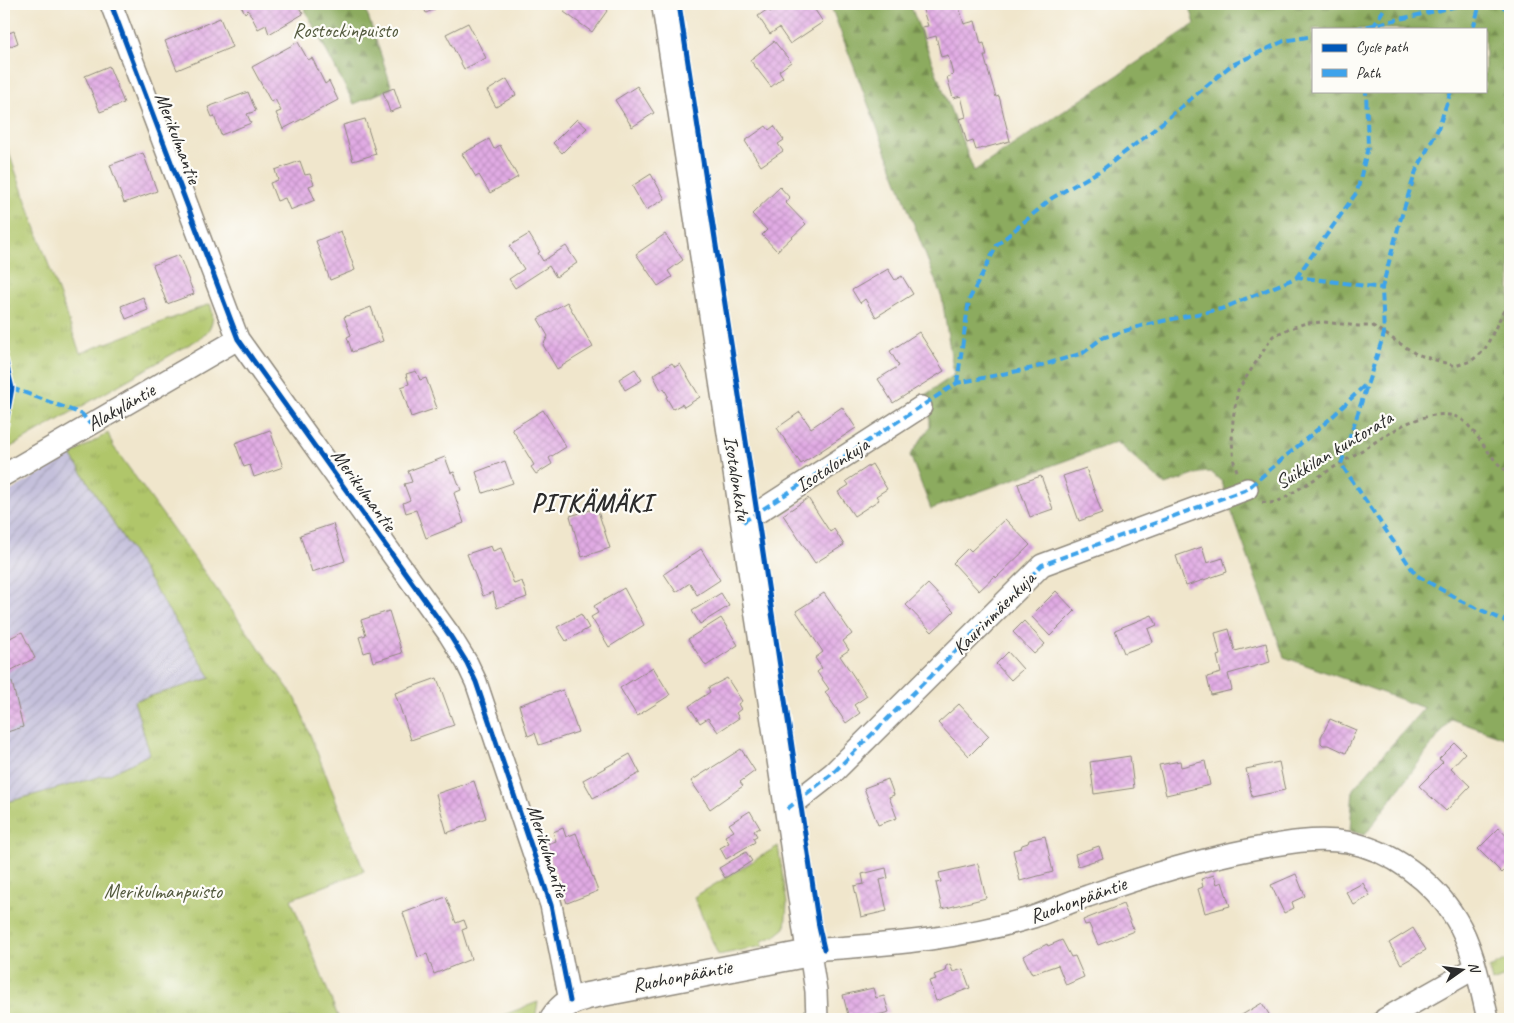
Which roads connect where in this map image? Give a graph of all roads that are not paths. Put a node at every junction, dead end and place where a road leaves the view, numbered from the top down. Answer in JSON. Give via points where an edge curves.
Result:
{"nodes":[{"id":1,"x":111,"y":4,"type":"edge"},
{"id":2,"x":665,"y":4,"type":"edge"},
{"id":3,"x":238,"y":339,"type":"junction"},
{"id":4,"x":921,"y":407,"type":"dead end"},
{"id":5,"x":4,"y":475,"type":"edge"},
{"id":6,"x":1246,"y":490,"type":"road end"},
{"id":7,"x":743,"y":522,"type":"junction"},
{"id":8,"x":787,"y":809,"type":"junction"},
{"id":9,"x":810,"y":953,"type":"junction"},
{"id":10,"x":1475,"y":968,"type":"junction"},
{"id":11,"x":570,"y":1001,"type":"junction"},
{"id":12,"x":553,"y":1019,"type":"edge"},
{"id":13,"x":817,"y":1019,"type":"edge"},
{"id":14,"x":1385,"y":1019,"type":"edge"},
{"id":15,"x":1488,"y":1019,"type":"edge"}],
"edges":[{"from":1,"to":3,"type":"street","name":"Merikulmantie"},
{"from":2,"to":7,"type":"street","name":"Isotalonkatu"},
{"from":3,"to":5,"type":"street","name":"Alakyläntie"},
{"from":3,"to":11,"type":"street","name":"Merikulmantie","via":[[467,663],[551,905]]},
{"from":4,"to":7,"type":"street","name":"Isotalonkuja"},
{"from":6,"to":8,"type":"street","name":"Kaurinmäenkuja","via":[[1042,565],[833,773]]},
{"from":7,"to":8,"type":"street","name":"Isotalonkatu"},
{"from":8,"to":9,"type":"street","name":"Isotalonkatu"},
{"from":9,"to":10,"type":"street","name":"Ruohonpääntie","via":[[992,929],[1174,867],[1265,847],[1320,840],[1347,842],[1372,849],[1422,880],[1457,921]]},
{"from":9,"to":11,"type":"street","name":"Ruohonpääntie","via":[[619,988]]},
{"from":9,"to":13,"type":"street"},
{"from":10,"to":14,"type":"street"},
{"from":10,"to":15,"type":"street","name":"Ruohonpääntie"},
{"from":11,"to":12,"type":"street"}]}
